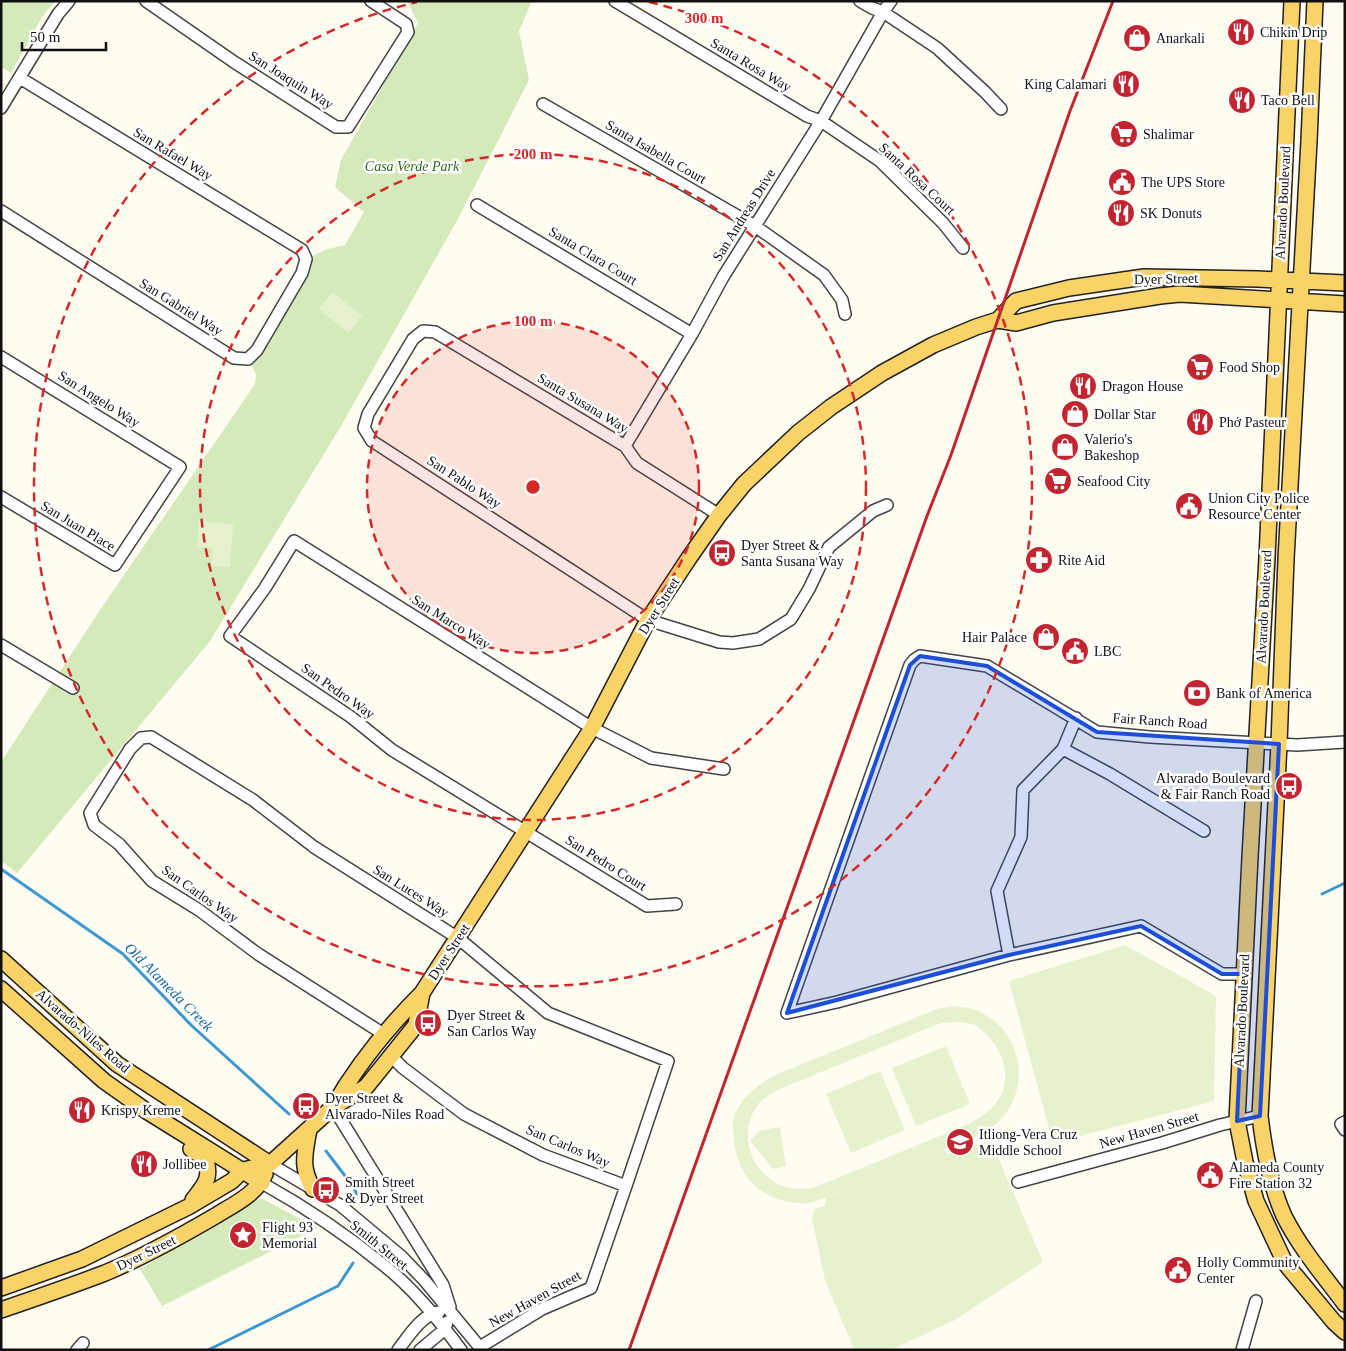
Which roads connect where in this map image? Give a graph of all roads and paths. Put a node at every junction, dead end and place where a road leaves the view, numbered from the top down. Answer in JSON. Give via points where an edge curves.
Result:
{"nodes":[{"id":1,"x":69,"y":1,"type":"edge"},
{"id":2,"x":146,"y":1,"type":"edge"},
{"id":3,"x":615,"y":1,"type":"edge"},
{"id":4,"x":860,"y":1,"type":"edge"},
{"id":5,"x":892,"y":1,"type":"edge"},
{"id":6,"x":1292,"y":1,"type":"edge"},
{"id":7,"x":1315,"y":1,"type":"edge"},
{"id":8,"x":373,"y":2,"type":"edge"},
{"id":9,"x":883,"y":12,"type":"junction"},
{"id":10,"x":20,"y":78,"type":"junction"},
{"id":11,"x":543,"y":104,"type":"dead end"},
{"id":12,"x":1,"y":108,"type":"edge"},
{"id":13,"x":1000,"y":109,"type":"dead end"},
{"id":14,"x":821,"y":121,"type":"junction"},
{"id":15,"x":477,"y":205,"type":"dead end"},
{"id":16,"x":1,"y":211,"type":"edge"},
{"id":17,"x":754,"y":226,"type":"junction"},
{"id":18,"x":963,"y":248,"type":"dead end"},
{"id":19,"x":306,"y":259,"type":"joint"},
{"id":20,"x":1279,"y":280,"type":"junction"},
{"id":21,"x":1302,"y":281,"type":"junction"},
{"id":22,"x":1345,"y":283,"type":"edge"},
{"id":23,"x":1278,"y":300,"type":"junction"},
{"id":24,"x":1301,"y":302,"type":"junction"},
{"id":25,"x":1345,"y":304,"type":"edge"},
{"id":26,"x":845,"y":314,"type":"dead end"},
{"id":27,"x":998,"y":320,"type":"junction"},
{"id":28,"x":423,"y":331,"type":"joint"},
{"id":29,"x":692,"y":334,"type":"junction"},
{"id":30,"x":1,"y":357,"type":"edge"},
{"id":31,"x":625,"y":446,"type":"junction"},
{"id":32,"x":180,"y":467,"type":"joint"},
{"id":33,"x":1,"y":497,"type":"edge"},
{"id":34,"x":887,"y":505,"type":"dead end"},
{"id":35,"x":719,"y":515,"type":"junction"},
{"id":36,"x":294,"y":541,"type":"joint"},
{"id":37,"x":648,"y":620,"type":"junction"},
{"id":38,"x":1,"y":644,"type":"edge"},
{"id":39,"x":73,"y":688,"type":"dead end"},
{"id":40,"x":1076,"y":718,"type":"junction"},
{"id":41,"x":592,"y":728,"type":"junction"},
{"id":42,"x":141,"y":738,"type":"joint"},
{"id":43,"x":1256,"y":742,"type":"junction"},
{"id":44,"x":1345,"y":742,"type":"edge"},
{"id":45,"x":1279,"y":744,"type":"junction"},
{"id":46,"x":1063,"y":749,"type":"junction"},
{"id":47,"x":724,"y":770,"type":"dead end"},
{"id":48,"x":525,"y":831,"type":"junction"},
{"id":49,"x":1204,"y":831,"type":"dead end"},
{"id":50,"x":676,"y":904,"type":"dead end"},
{"id":51,"x":458,"y":938,"type":"junction"},
{"id":52,"x":1009,"y":955,"type":"junction"},
{"id":53,"x":1,"y":959,"type":"edge"},
{"id":54,"x":1244,"y":974,"type":"junction"},
{"id":55,"x":1,"y":989,"type":"edge"},
{"id":56,"x":422,"y":993,"type":"junction"},
{"id":57,"x":385,"y":1035,"type":"junction"},
{"id":58,"x":392,"y":1057,"type":"junction"},
{"id":59,"x":333,"y":1107,"type":"junction"},
{"id":60,"x":145,"y":1110,"type":"junction"},
{"id":61,"x":1260,"y":1116,"type":"junction"},
{"id":62,"x":1237,"y":1121,"type":"junction"},
{"id":63,"x":309,"y":1129,"type":"junction"},
{"id":64,"x":270,"y":1164,"type":"junction"},
{"id":65,"x":243,"y":1170,"type":"junction"},
{"id":66,"x":1018,"y":1182,"type":"dead end"},
{"id":67,"x":262,"y":1183,"type":"junction"},
{"id":68,"x":626,"y":1186,"type":"junction"},
{"id":69,"x":313,"y":1189,"type":"junction"},
{"id":70,"x":188,"y":1207,"type":"junction"},
{"id":71,"x":1,"y":1288,"type":"edge"},
{"id":72,"x":1256,"y":1301,"type":"dead end"},
{"id":73,"x":1345,"y":1304,"type":"edge"},
{"id":74,"x":1,"y":1310,"type":"edge"},
{"id":75,"x":451,"y":1311,"type":"junction"},
{"id":76,"x":432,"y":1313,"type":"junction"},
{"id":77,"x":445,"y":1329,"type":"junction"},
{"id":78,"x":1345,"y":1332,"type":"edge"},
{"id":79,"x":481,"y":1348,"type":"edge"},
{"id":80,"x":398,"y":1350,"type":"edge"},
{"id":81,"x":420,"y":1350,"type":"edge"},
{"id":82,"x":461,"y":1350,"type":"edge"},
{"id":83,"x":1242,"y":1350,"type":"edge"}],
"edges":[{"from":1,"to":10,"type":"street"},
{"from":2,"to":8,"type":"street","name":"San Joaquin Way","via":[[336,127],[348,127],[408,32],[406,24]]},
{"from":3,"to":14,"type":"street","name":"Santa Rosa Way","via":[[807,116]]},
{"from":4,"to":9,"type":"street"},
{"from":5,"to":9,"type":"street","name":"San Andreas Drive"},
{"from":6,"to":20,"type":"main road","name":"Alvarado Boulevard"},
{"from":7,"to":21,"type":"main road","name":"Alvarado Boulevard"},
{"from":9,"to":13,"type":"street","via":[[937,48]]},
{"from":9,"to":14,"type":"street","name":"San Andreas Drive"},
{"from":10,"to":12,"type":"street"},
{"from":10,"to":19,"type":"street","name":"San Rafael Way","via":[[302,250]]},
{"from":11,"to":17,"type":"street","name":"Santa Isabella Court"},
{"from":14,"to":17,"type":"street","name":"San Andreas Drive"},
{"from":14,"to":18,"type":"street","name":"Santa Rosa Court","via":[[880,161],[944,223]]},
{"from":15,"to":29,"type":"street","name":"Santa Clara Court"},
{"from":16,"to":19,"type":"street","name":"San Gabriel Way","via":[[234,358],[248,359],[257,350],[302,274]]},
{"from":17,"to":26,"type":"street","name":"Santa Isabella Court","via":[[824,275],[842,300]]},
{"from":17,"to":29,"type":"street","name":"San Andreas Drive"},
{"from":20,"to":21,"type":"main road","name":"Dyer Street"},
{"from":20,"to":23,"type":"main road","name":"Alvarado Boulevard"},
{"from":20,"to":27,"type":"main road","name":"Dyer Street","via":[[1148,277],[1079,286],[1016,301]]},
{"from":21,"to":22,"type":"main road","name":"Dyer Street"},
{"from":21,"to":24,"type":"main road","name":"Alvarado Boulevard"},
{"from":23,"to":24,"type":"main road","name":"Dyer Street"},
{"from":23,"to":27,"type":"main road","name":"Dyer Street","via":[[1180,294],[1053,313],[1016,322]]},
{"from":23,"to":43,"type":"main road","name":"Alvarado Boulevard"},
{"from":24,"to":25,"type":"main road","name":"Dyer Street"},
{"from":24,"to":45,"type":"main road","name":"Alvarado Boulevard"},
{"from":27,"to":35,"type":"main road","name":"Dyer Street","via":[[933,345],[882,373],[831,407],[744,484]]},
{"from":28,"to":31,"type":"street","name":"Santa Susana Way","via":[[435,332]]},
{"from":28,"to":37,"type":"street","name":"San Pablo Way","via":[[413,339],[368,414],[364,428],[372,441]]},
{"from":29,"to":31,"type":"street","name":"San Andreas Drive"},
{"from":30,"to":32,"type":"street","name":"San Angelo Way"},
{"from":31,"to":35,"type":"street","name":"Santa Susana Way","via":[[637,464]]},
{"from":32,"to":33,"type":"street","name":"San Juan Place","via":[[115,566]]},
{"from":34,"to":37,"type":"street","name":"San Pablo Way","via":[[873,511],[829,547],[792,619],[760,639],[719,642]]},
{"from":35,"to":37,"type":"main road","name":"Dyer Street"},
{"from":36,"to":41,"type":"street","name":"San Marco Way"},
{"from":36,"to":48,"type":"street","name":"San Pedro Way","via":[[230,636],[351,717],[392,750]]},
{"from":37,"to":41,"type":"main road","name":"Dyer Street"},
{"from":38,"to":39,"type":"street"},
{"from":40,"to":43,"type":"street","name":"Fair Ranch Road","via":[[1097,732]]},
{"from":40,"to":46,"type":"street"},
{"from":40,"to":52,"type":"street","name":"Fair Ranch Road","via":[[987,666],[920,656],[914,660],[787,1013]]},
{"from":41,"to":47,"type":"street","name":"San Marco Way","via":[[651,758]]},
{"from":41,"to":48,"type":"main road","name":"Dyer Street"},
{"from":42,"to":51,"type":"street","name":"San Luces Way","via":[[151,737],[253,800],[314,847]]},
{"from":42,"to":57,"type":"street","name":"San Carlos Way","via":[[130,749],[90,813],[94,825],[119,844],[152,881]]},
{"from":43,"to":45,"type":"street","name":"Fair Ranch Road"},
{"from":43,"to":54,"type":"main road","name":"Alvarado Boulevard"},
{"from":44,"to":45,"type":"street","name":"Fair Ranch Road"},
{"from":45,"to":61,"type":"main road","name":"Alvarado Boulevard"},
{"from":46,"to":49,"type":"street"},
{"from":46,"to":52,"type":"street","via":[[1023,790],[1021,837],[997,891]]},
{"from":48,"to":50,"type":"street","name":"San Pedro Court","via":[[647,906]]},
{"from":48,"to":51,"type":"main road","name":"Dyer Street"},
{"from":51,"to":56,"type":"main road","name":"Dyer Street"},
{"from":51,"to":68,"type":"street","name":"San Luces Way","via":[[548,1012],[668,1061]]},
{"from":52,"to":54,"type":"street","via":[[1141,926],[1222,974]]},
{"from":53,"to":64,"type":"main road","name":"Alvarado-Niles Road","via":[[117,1064]]},
{"from":54,"to":62,"type":"main road","name":"Alvarado Boulevard"},
{"from":55,"to":60,"type":"main road","name":"Alvarado-Niles Road","via":[[104,1080]]},
{"from":56,"to":57,"type":"main road","name":"Dyer Street"},
{"from":56,"to":58,"type":"main road","name":"Dyer Street","via":[[416,1025]]},
{"from":57,"to":59,"type":"main road","name":"Dyer Street","via":[[350,1077]]},
{"from":58,"to":59,"type":"main road","name":"Dyer Street","via":[[366,1087]]},
{"from":58,"to":68,"type":"street","name":"San Carlos Way","via":[[464,1114],[543,1154]]},
{"from":59,"to":63,"type":"main road","name":"Dyer Street"},
{"from":59,"to":75,"type":"street","name":"Smith Street","via":[[443,1285]]},
{"from":60,"to":65,"type":"main road","name":"Alvarado-Niles Road"},
{"from":60,"to":70,"type":"main road","via":[[158,1126],[206,1159],[208,1178]]},
{"from":61,"to":62,"type":"street","name":"New Haven Street"},
{"from":61,"to":73,"type":"main road","name":"Alvarado Boulevard","via":[[1273,1185],[1284,1216],[1305,1251]]},
{"from":62,"to":66,"type":"street","name":"New Haven Street"},
{"from":62,"to":78,"type":"main road","name":"Alvarado Boulevard","via":[[1256,1201],[1285,1263]]},
{"from":63,"to":64,"type":"main road","name":"Dyer Street"},
{"from":63,"to":69,"type":"main road","via":[[304,1164]]},
{"from":64,"to":65,"type":"main road","name":"Dyer Street"},
{"from":64,"to":67,"type":"main road","name":"Dyer Street"},
{"from":64,"to":69,"type":"street","name":"Smith Street"},
{"from":65,"to":67,"type":"main road","name":"Alvarado-Niles Road"},
{"from":65,"to":70,"type":"main road","name":"Dyer Street","via":[[232,1181]]},
{"from":67,"to":74,"type":"main road","name":"Dyer Street","via":[[183,1235],[106,1272]]},
{"from":67,"to":76,"type":"street","name":"Smith Street","via":[[324,1221],[387,1268]]},
{"from":68,"to":79,"type":"street","name":"New Haven Street","via":[[591,1288],[542,1309]]},
{"from":69,"to":75,"type":"street","name":"Smith Street","via":[[345,1209],[401,1256]]},
{"from":70,"to":71,"type":"main road","name":"Dyer Street","via":[[82,1259]]},
{"from":72,"to":83,"type":"street"},
{"from":75,"to":76,"type":"street"},
{"from":75,"to":77,"type":"street"},
{"from":75,"to":79,"type":"street","name":"Smith Street"},
{"from":76,"to":77,"type":"street","name":"Smith Street"},
{"from":76,"to":80,"type":"street"},
{"from":77,"to":81,"type":"street"},
{"from":77,"to":82,"type":"street","name":"Smith Street"}]}
